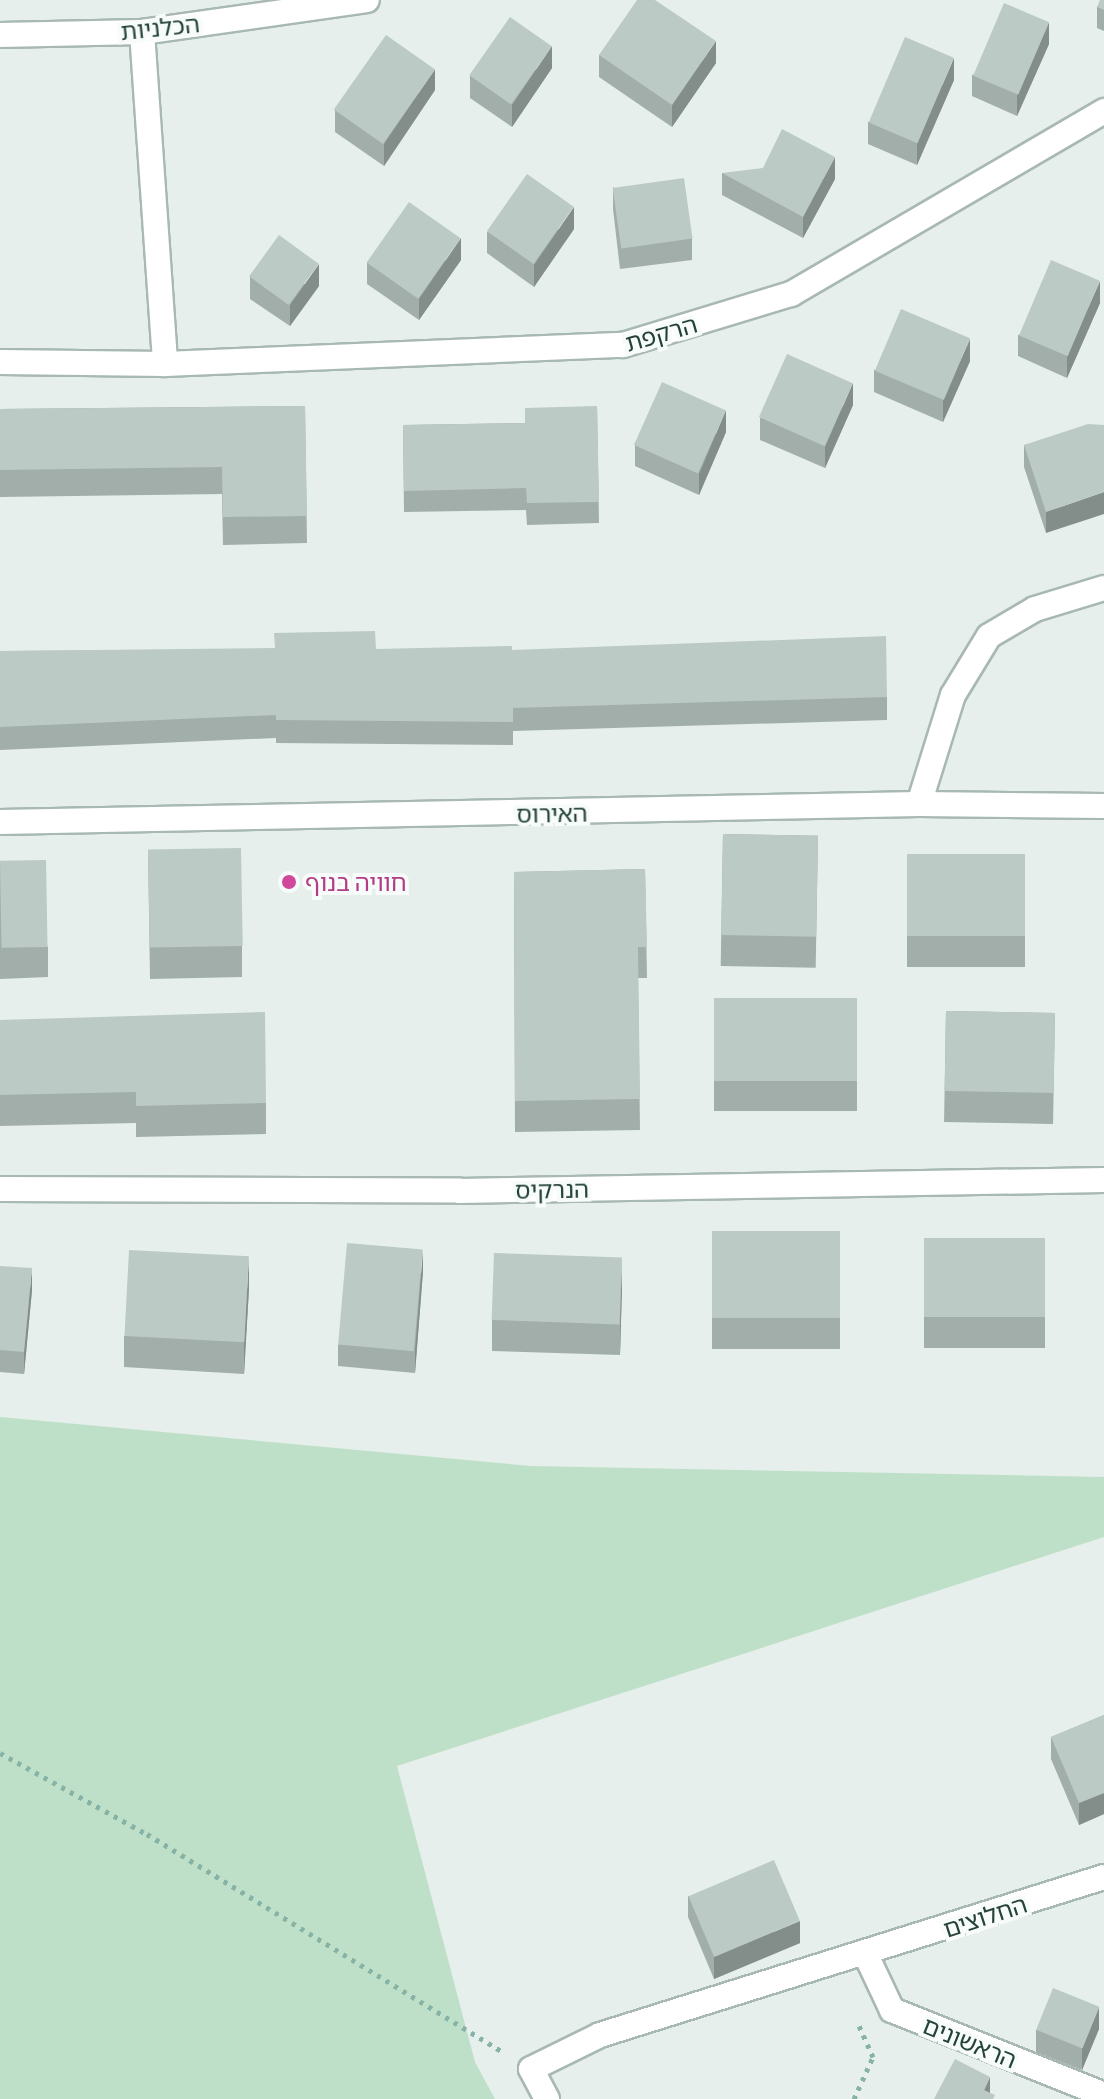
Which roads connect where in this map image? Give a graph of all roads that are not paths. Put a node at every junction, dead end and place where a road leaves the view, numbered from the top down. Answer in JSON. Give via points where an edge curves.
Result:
{"nodes":[{"id":1,"x":367,"y":0,"type":"edge"},
{"id":2,"x":142,"y":32,"type":"junction"},
{"id":3,"x":0,"y":35,"type":"edge"},
{"id":4,"x":1104,"y":111,"type":"edge"},
{"id":5,"x":0,"y":362,"type":"edge"},
{"id":6,"x":165,"y":364,"type":"junction"},
{"id":7,"x":1104,"y":588,"type":"edge"},
{"id":8,"x":919,"y":804,"type":"junction"},
{"id":9,"x":1104,"y":806,"type":"edge"},
{"id":10,"x":0,"y":822,"type":"edge"},
{"id":11,"x":1104,"y":1180,"type":"edge"},
{"id":12,"x":0,"y":1189,"type":"edge"},
{"id":13,"x":1104,"y":1877,"type":"edge"},
{"id":14,"x":866,"y":1955,"type":"junction"},
{"id":15,"x":1104,"y":2095,"type":"edge"},
{"id":16,"x":547,"y":2099,"type":"edge"}],
"edges":[{"from":1,"to":2,"type":"street","name":"הכלניות"},
{"from":2,"to":3,"type":"street","name":"הכלניות"},
{"from":2,"to":6,"type":"street"},
{"from":4,"to":6,"type":"street","name":"הרקפת","via":[[791,294],[623,345]]},
{"from":5,"to":6,"type":"street","name":"הרקפת"},
{"from":7,"to":8,"type":"street","via":[[1035,609],[989,636],[953,695]]},
{"from":8,"to":9,"type":"street","name":"האירוס"},
{"from":8,"to":10,"type":"street","name":"האירוס"},
{"from":11,"to":12,"type":"street","name":"הנרקיס","via":[[460,1191]]},
{"from":13,"to":14,"type":"street","name":"החלוצים"},
{"from":14,"to":15,"type":"street","name":"הראשונים","via":[[892,2010]]},
{"from":14,"to":16,"type":"street","name":"החלוצים","via":[[600,2035],[531,2069]]}]}
